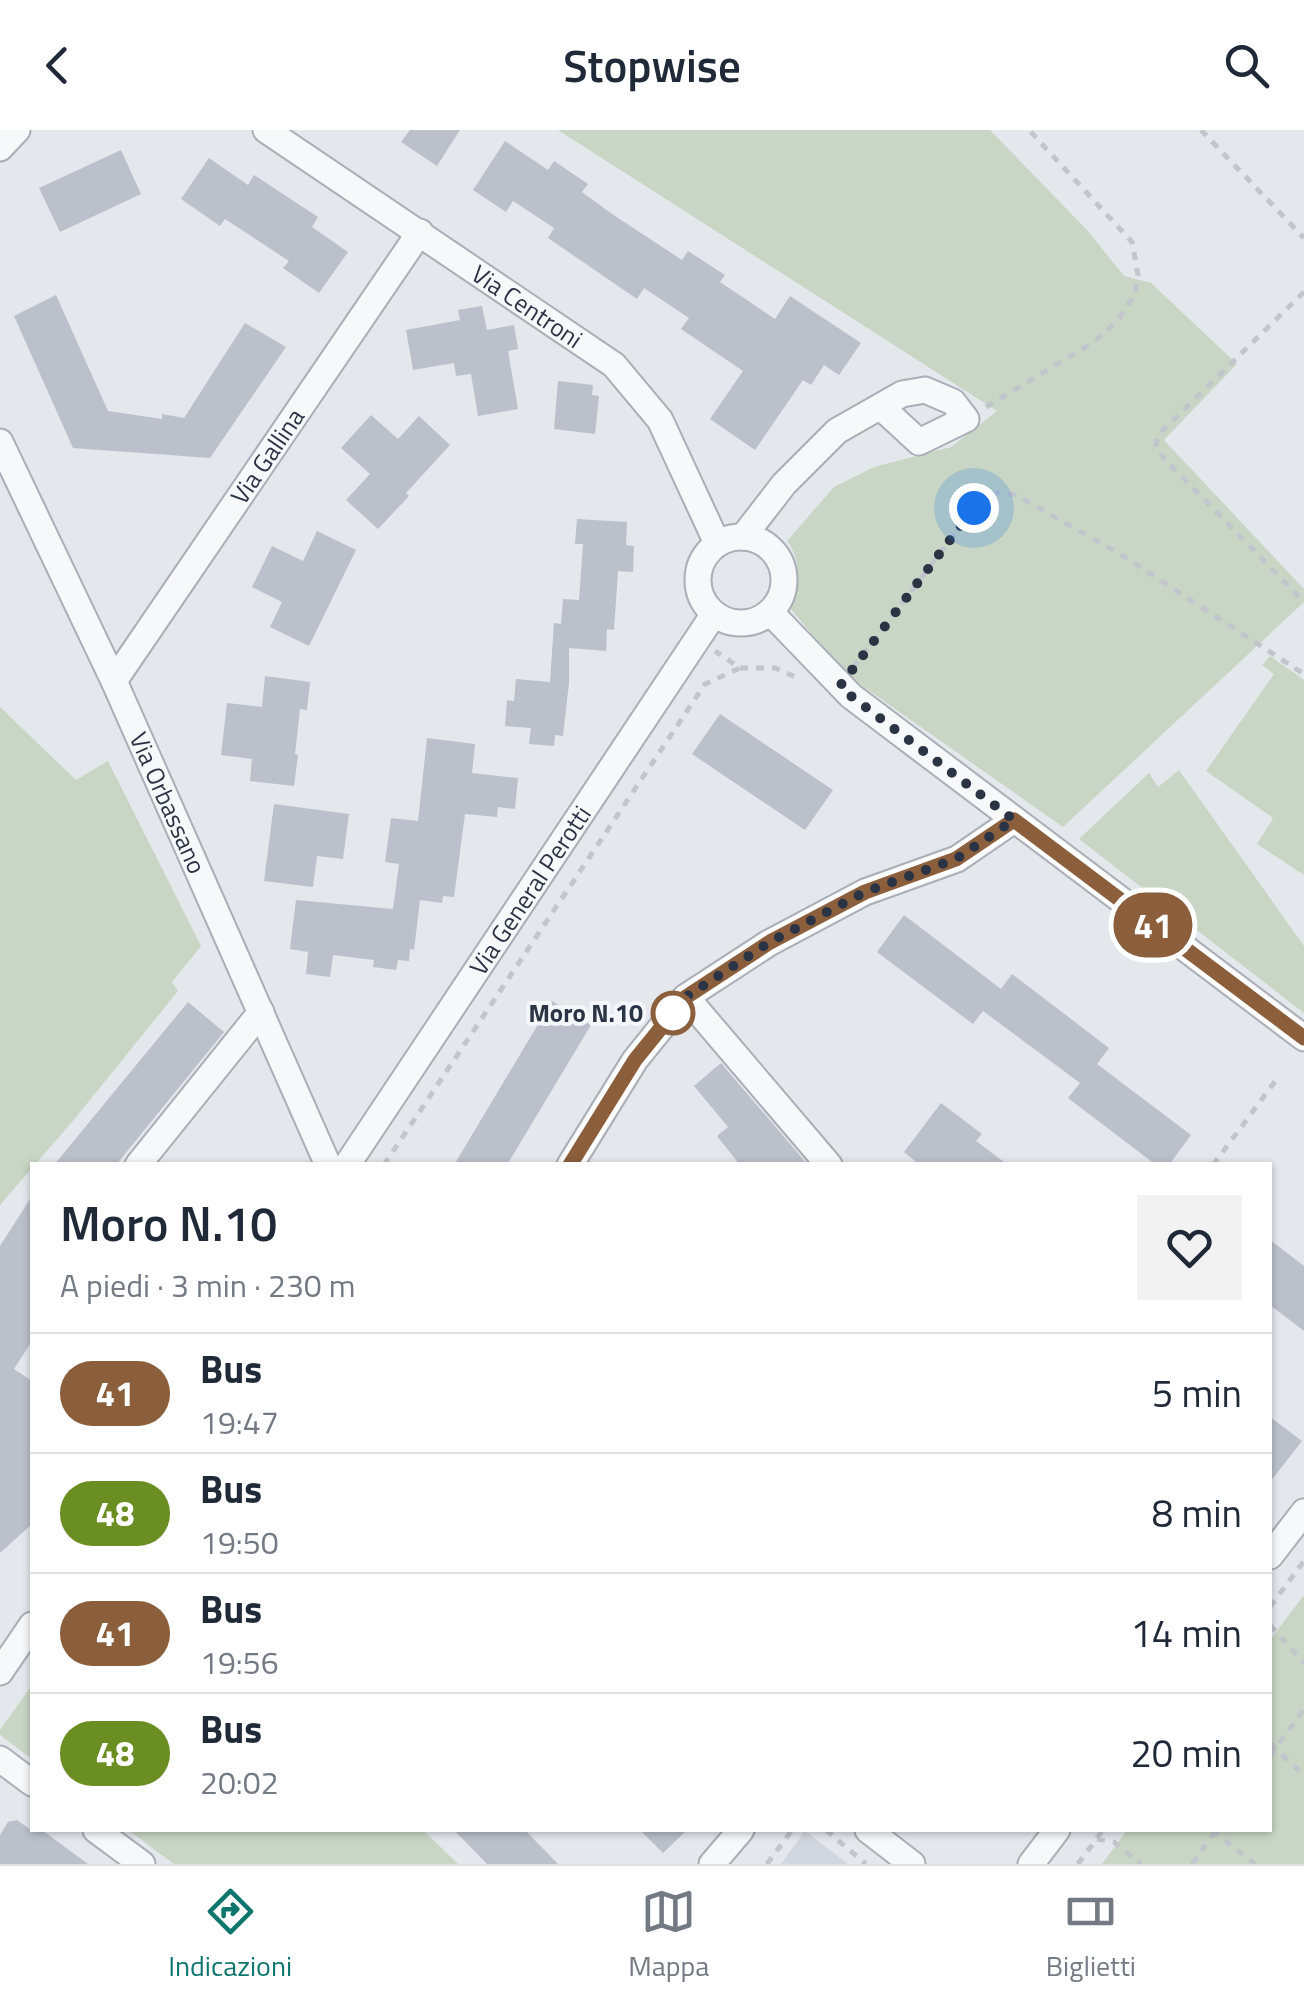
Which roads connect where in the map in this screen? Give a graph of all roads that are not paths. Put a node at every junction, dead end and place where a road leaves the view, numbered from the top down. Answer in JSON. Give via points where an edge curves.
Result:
{"nodes":[{"id":1,"x":17,"y":130,"type":"edge"},
{"id":2,"x":266,"y":130,"type":"edge"},
{"id":3,"x":0,"y":148,"type":"edge"},
{"id":4,"x":420,"y":232,"type":"junction"},
{"id":5,"x":881,"y":407,"type":"junction"},
{"id":6,"x":0,"y":442,"type":"edge"},
{"id":7,"x":743,"y":536,"type":"junction"},
{"id":8,"x":717,"y":543,"type":"junction"},
{"id":9,"x":770,"y":612,"type":"junction"},
{"id":10,"x":714,"y":614,"type":"junction"},
{"id":11,"x":114,"y":680,"type":"junction"},
{"id":12,"x":1014,"y":820,"type":"junction"},
{"id":13,"x":686,"y":997,"type":"junction"},
{"id":14,"x":260,"y":1012,"type":"junction"},
{"id":15,"x":1304,"y":1038,"type":"edge"},
{"id":16,"x":140,"y":1162,"type":"edge"},
{"id":17,"x":327,"y":1162,"type":"edge"},
{"id":18,"x":349,"y":1162,"type":"edge"},
{"id":19,"x":572,"y":1162,"type":"edge"},
{"id":20,"x":826,"y":1162,"type":"edge"},
{"id":21,"x":1304,"y":1512,"type":"edge"},
{"id":22,"x":1272,"y":1553,"type":"edge"},
{"id":23,"x":18,"y":1631,"type":"edge"},
{"id":24,"x":0,"y":1672,"type":"edge"},
{"id":25,"x":0,"y":1759,"type":"edge"},
{"id":26,"x":30,"y":1782,"type":"edge"},
{"id":27,"x":99,"y":1832,"type":"edge"},
{"id":28,"x":739,"y":1832,"type":"edge"},
{"id":29,"x":871,"y":1832,"type":"edge"},
{"id":30,"x":1055,"y":1832,"type":"edge"},
{"id":31,"x":142,"y":1864,"type":"edge"},
{"id":32,"x":712,"y":1864,"type":"edge"},
{"id":33,"x":912,"y":1864,"type":"edge"},
{"id":34,"x":1031,"y":1864,"type":"edge"}],
"edges":[{"from":1,"to":3,"type":"street"},
{"from":2,"to":4,"type":"street","name":"Via Centroni"},
{"from":4,"to":8,"type":"street","name":"Via Centroni","via":[[614,365],[660,420]]},
{"from":4,"to":11,"type":"street","name":"Via Gallina"},
{"from":5,"to":5,"type":"street","via":[[919,442],[966,419],[953,402],[925,390]]},
{"from":5,"to":7,"type":"street","via":[[837,431]]},
{"from":6,"to":11,"type":"street","name":"Via Orbassano"},
{"from":7,"to":8,"type":"street"},
{"from":7,"to":9,"type":"street","via":[[766,544],[783,573],[784,587]]},
{"from":8,"to":10,"type":"street","via":[[698,569],[698,588]]},
{"from":9,"to":10,"type":"street","via":[[740,624]]},
{"from":9,"to":12,"type":"street","via":[[851,696]]},
{"from":10,"to":18,"type":"street","name":"Via General Perotti"},
{"from":11,"to":14,"type":"street","name":"Via Orbassano"},
{"from":12,"to":13,"type":"street","via":[[956,859],[865,892],[770,942]]},
{"from":12,"to":15,"type":"street"},
{"from":13,"to":19,"type":"street","via":[[635,1060]]},
{"from":13,"to":20,"type":"street"},
{"from":14,"to":16,"type":"street"},
{"from":14,"to":17,"type":"street","name":"Via Orbassano"},
{"from":21,"to":22,"type":"street"},
{"from":23,"to":24,"type":"street"},
{"from":25,"to":26,"type":"street"},
{"from":27,"to":31,"type":"street"},
{"from":28,"to":32,"type":"street"},
{"from":29,"to":33,"type":"street"},
{"from":30,"to":34,"type":"street"}]}
